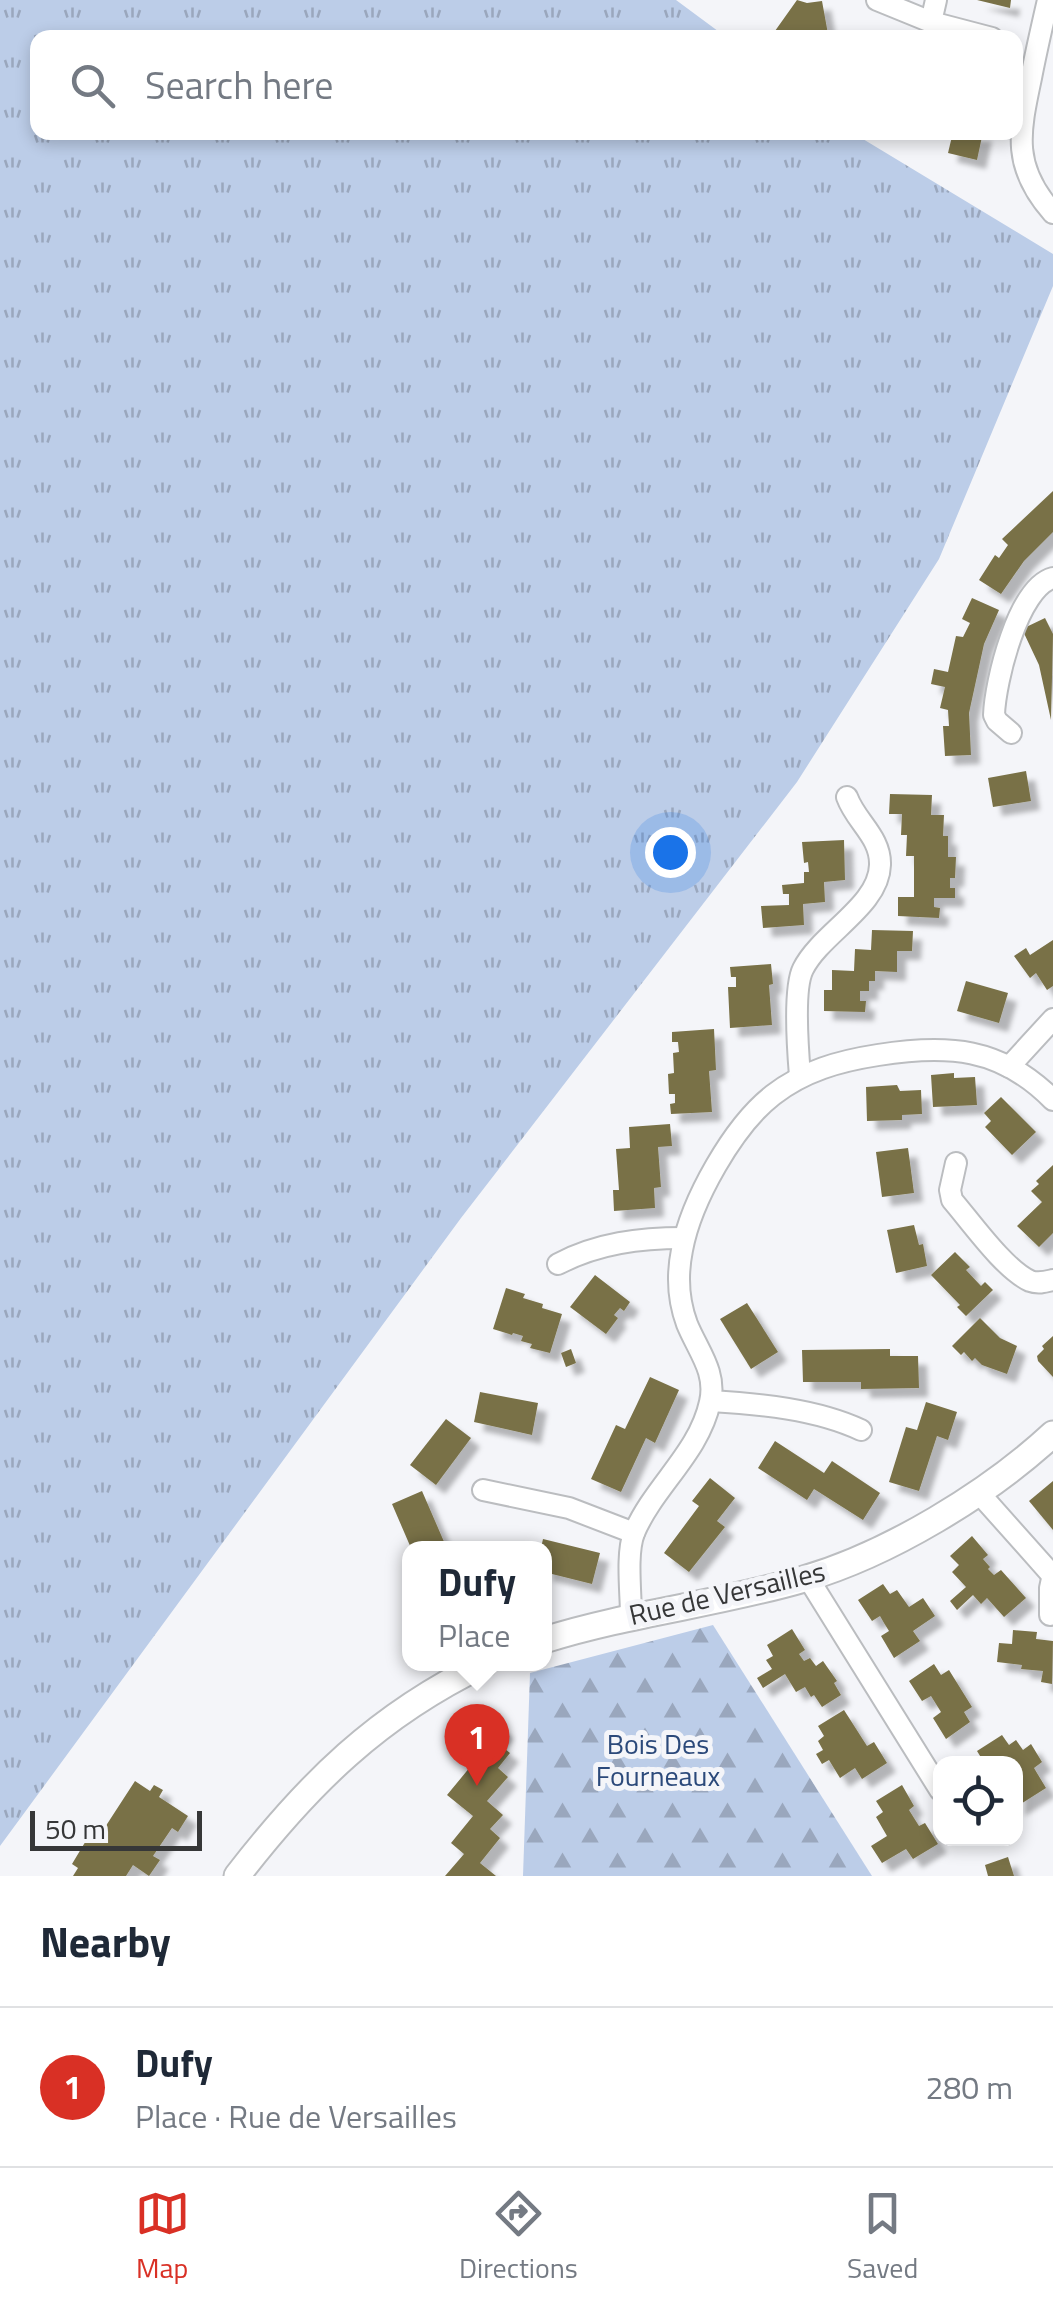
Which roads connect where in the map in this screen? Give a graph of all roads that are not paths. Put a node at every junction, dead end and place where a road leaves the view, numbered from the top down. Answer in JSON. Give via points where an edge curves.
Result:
{"nodes":[{"id":1,"x":877,"y":0,"type":"edge"},
{"id":2,"x":936,"y":0,"type":"edge"},
{"id":3,"x":1048,"y":0,"type":"edge"},
{"id":4,"x":931,"y":22,"type":"junction"},
{"id":5,"x":962,"y":30,"type":"edge"},
{"id":6,"x":1023,"y":46,"type":"edge"},
{"id":7,"x":1037,"y":49,"type":"junction"},
{"id":8,"x":1023,"y":121,"type":"edge"},
{"id":9,"x":1021,"y":140,"type":"edge"},
{"id":10,"x":1053,"y":213,"type":"edge"},
{"id":11,"x":1053,"y":578,"type":"edge"},
{"id":12,"x":1012,"y":733,"type":"dead end"},
{"id":13,"x":847,"y":797,"type":"dead end"},
{"id":14,"x":1053,"y":1020,"type":"edge"},
{"id":15,"x":1009,"y":1067,"type":"junction"},
{"id":16,"x":800,"y":1076,"type":"junction"},
{"id":17,"x":1053,"y":1100,"type":"edge"},
{"id":18,"x":956,"y":1163,"type":"dead end"},
{"id":19,"x":684,"y":1238,"type":"junction"},
{"id":20,"x":558,"y":1264,"type":"dead end"},
{"id":21,"x":1053,"y":1280,"type":"edge"},
{"id":22,"x":710,"y":1401,"type":"junction"},
{"id":23,"x":861,"y":1430,"type":"dead end"},
{"id":24,"x":1053,"y":1434,"type":"edge"},
{"id":25,"x":483,"y":1490,"type":"dead end"},
{"id":26,"x":978,"y":1492,"type":"junction"},
{"id":27,"x":634,"y":1533,"type":"junction"},
{"id":28,"x":1052,"y":1575,"type":"edge"},
{"id":29,"x":808,"y":1578,"type":"junction"},
{"id":30,"x":1050,"y":1614,"type":"dead end"},
{"id":31,"x":632,"y":1616,"type":"junction"},
{"id":32,"x":552,"y":1637,"type":"edge"},
{"id":33,"x":472,"y":1671,"type":"edge"},
{"id":34,"x":933,"y":1779,"type":"edge"},
{"id":35,"x":237,"y":1876,"type":"edge"}],
"edges":[{"from":1,"to":4,"type":"street"},
{"from":2,"to":4,"type":"street"},
{"from":3,"to":7,"type":"street"},
{"from":4,"to":5,"type":"street"},
{"from":6,"to":7,"type":"street"},
{"from":7,"to":8,"type":"street"},
{"from":9,"to":10,"type":"street","via":[[1033,186]]},
{"from":11,"to":12,"type":"street","via":[[1037,588],[1013,628],[1003,663],[994,715]]},
{"from":13,"to":16,"type":"street","via":[[874,838],[880,867],[868,897],[801,973]]},
{"from":14,"to":15,"type":"street"},
{"from":15,"to":16,"type":"street","via":[[938,1048],[844,1061]]},
{"from":15,"to":17,"type":"street"},
{"from":16,"to":19,"type":"street","via":[[762,1103],[734,1137]]},
{"from":18,"to":21,"type":"street","via":[[952,1200],[1008,1264],[1030,1281]]},
{"from":19,"to":20,"type":"street","via":[[619,1242]]},
{"from":19,"to":22,"type":"street","via":[[682,1308],[712,1378]]},
{"from":22,"to":23,"type":"street","via":[[782,1408]]},
{"from":22,"to":27,"type":"street","via":[[696,1438]]},
{"from":24,"to":26,"type":"street","name":"Rue de Versailles"},
{"from":25,"to":27,"type":"street","via":[[569,1508]]},
{"from":26,"to":28,"type":"street"},
{"from":26,"to":29,"type":"street","name":"Rue de Versailles","via":[[894,1543]]},
{"from":27,"to":31,"type":"street"},
{"from":28,"to":30,"type":"street"},
{"from":29,"to":31,"type":"street","name":"Rue de Versailles"},
{"from":29,"to":34,"type":"street"},
{"from":31,"to":32,"type":"street","name":"Rue de Versailles"},
{"from":33,"to":35,"type":"street","via":[[405,1709],[320,1777]]}]}
